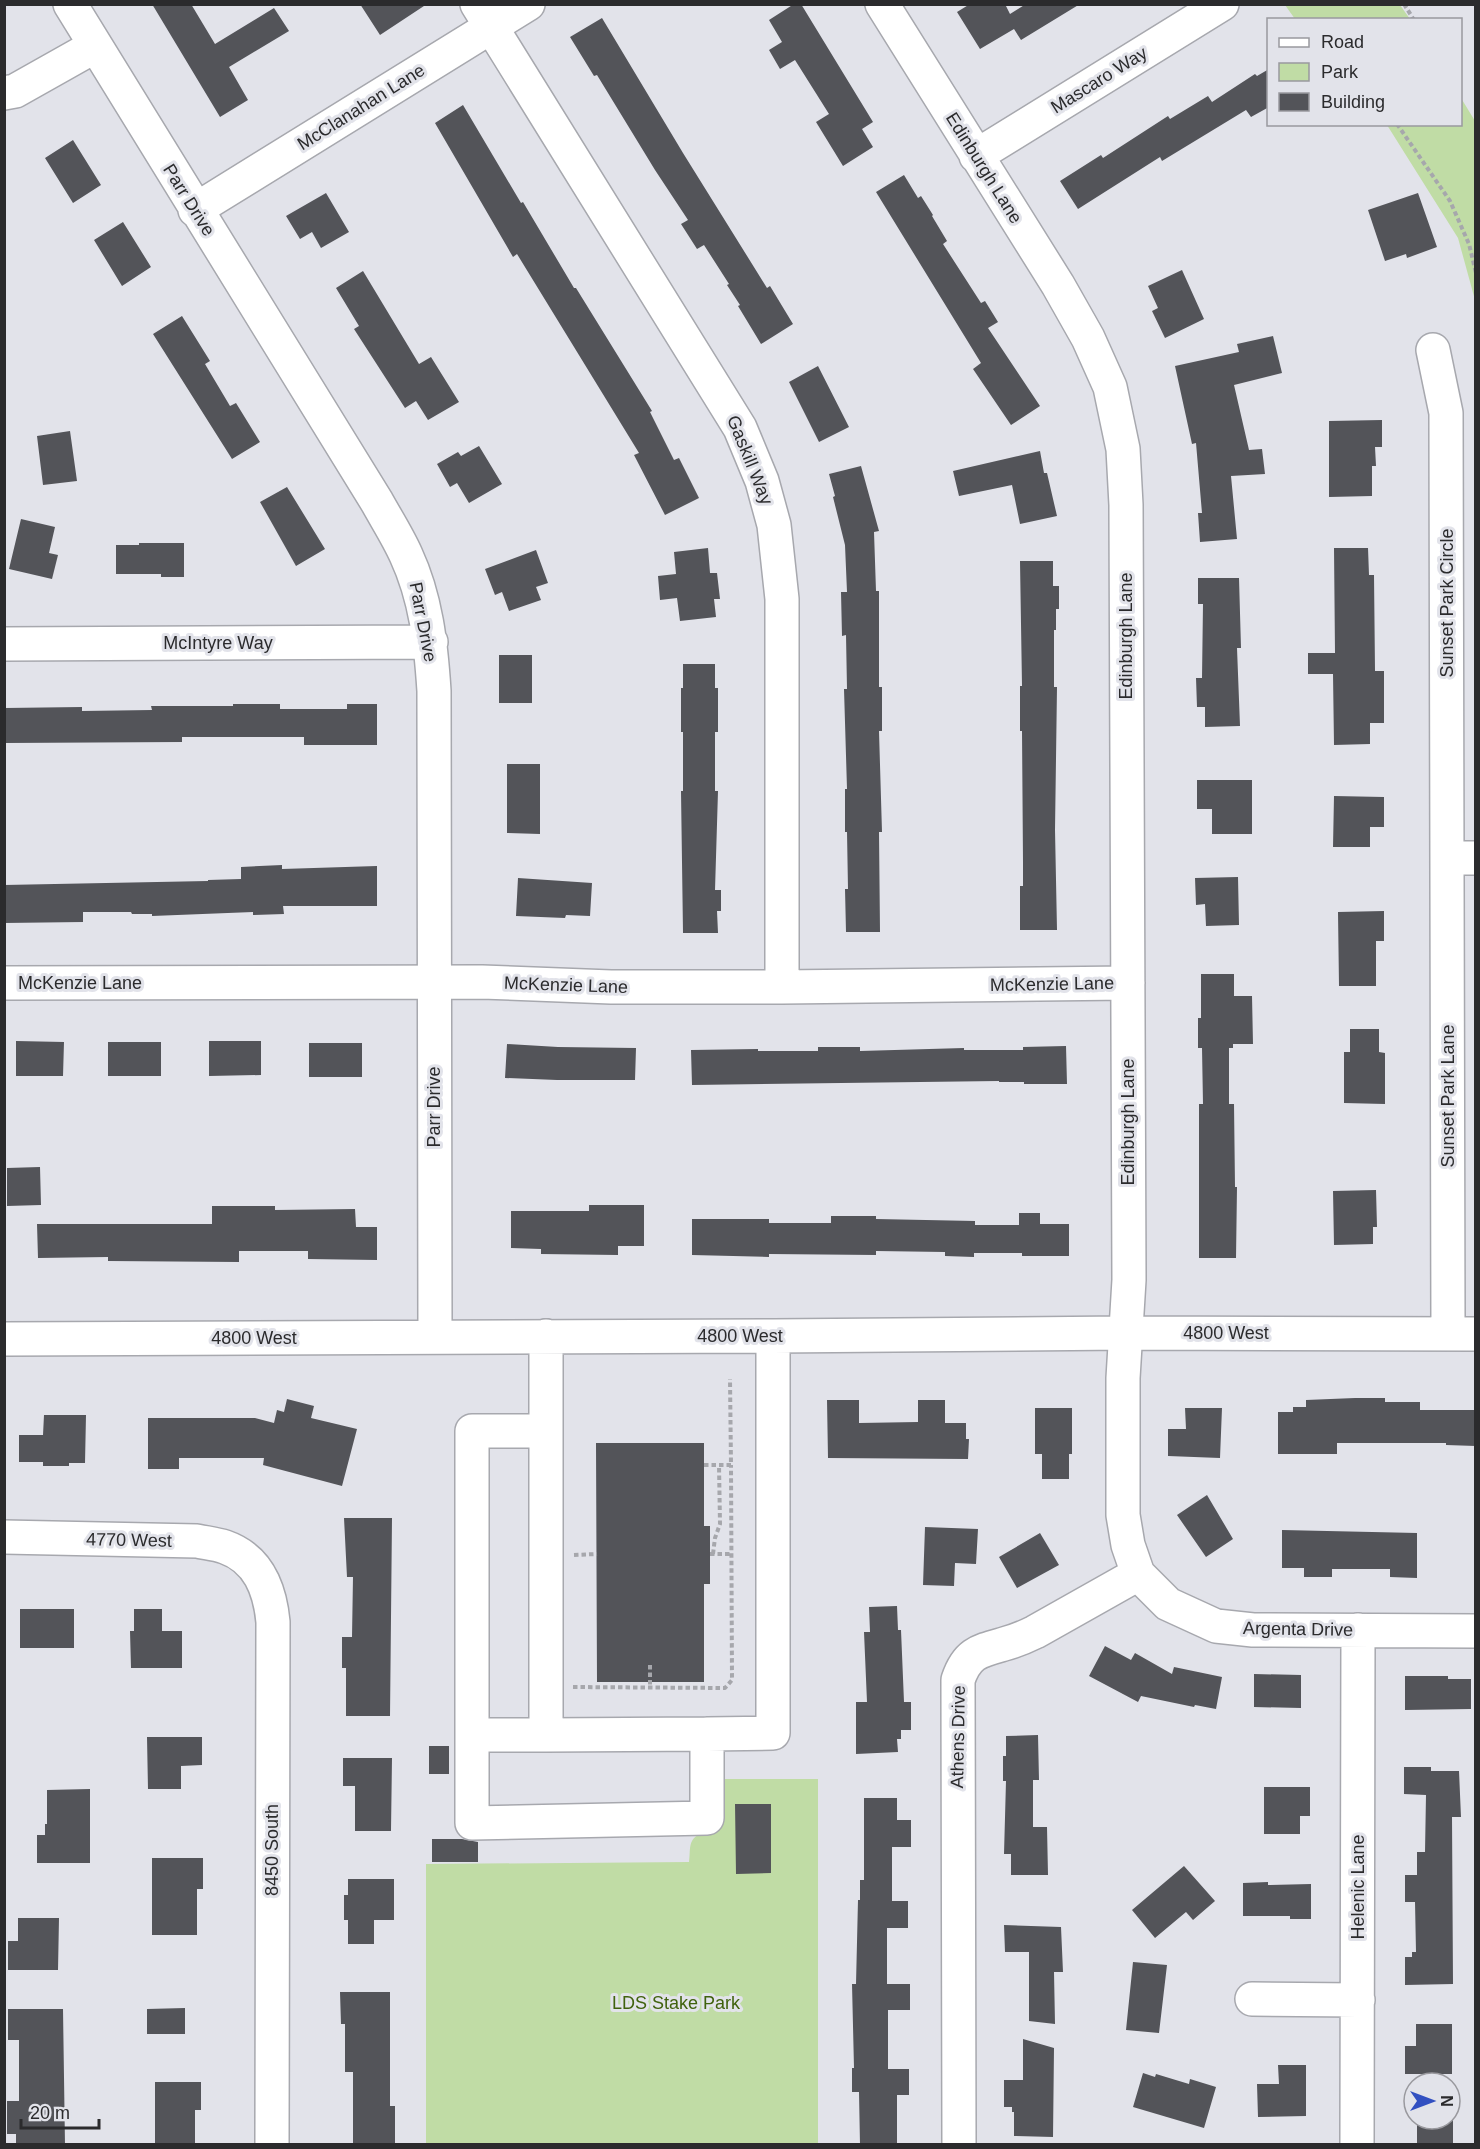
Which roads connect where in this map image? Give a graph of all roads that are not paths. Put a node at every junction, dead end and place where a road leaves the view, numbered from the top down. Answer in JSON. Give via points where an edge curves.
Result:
{"nodes":[{"id":1,"x":70,"y":4,"type":"edge"},
{"id":2,"x":528,"y":4,"type":"edge"},
{"id":3,"x":882,"y":4,"type":"edge"},
{"id":4,"x":1222,"y":4,"type":"edge"},
{"id":5,"x":484,"y":16,"type":"edge"},
{"id":6,"x":95,"y":46,"type":"junction"},
{"id":7,"x":4,"y":93,"type":"edge"},
{"id":8,"x":976,"y":156,"type":"junction"},
{"id":9,"x":195,"y":210,"type":"junction"},
{"id":10,"x":1433,"y":350,"type":"dead end"},
{"id":11,"x":431,"y":642,"type":"junction"},
{"id":12,"x":4,"y":645,"type":"edge"},
{"id":13,"x":1462,"y":858,"type":"edge"},
{"id":14,"x":434,"y":982,"type":"junction"},
{"id":15,"x":4,"y":983,"type":"edge"},
{"id":16,"x":1128,"y":983,"type":"junction"},
{"id":17,"x":782,"y":987,"type":"junction"},
{"id":18,"x":1126,"y":1332,"type":"junction"},
{"id":19,"x":1462,"y":1334,"type":"edge"},
{"id":20,"x":435,"y":1336,"type":"junction"},
{"id":21,"x":546,"y":1336,"type":"junction"},
{"id":22,"x":773,"y":1336,"type":"junction"},
{"id":23,"x":4,"y":1339,"type":"edge"},
{"id":24,"x":545,"y":1431,"type":"junction"},
{"id":25,"x":4,"y":1537,"type":"edge"},
{"id":26,"x":249,"y":1561,"type":"joint"},
{"id":27,"x":1138,"y":1574,"type":"junction"},
{"id":28,"x":1358,"y":1630,"type":"junction"},
{"id":29,"x":1476,"y":1631,"type":"edge"},
{"id":30,"x":707,"y":1734,"type":"junction"},
{"id":31,"x":472,"y":1735,"type":"junction"},
{"id":32,"x":546,"y":1735,"type":"junction"},
{"id":33,"x":1252,"y":2000,"type":"dead end"},
{"id":34,"x":1358,"y":2000,"type":"junction"},
{"id":35,"x":272,"y":2145,"type":"edge"},
{"id":36,"x":959,"y":2145,"type":"edge"},
{"id":37,"x":1357,"y":2145,"type":"edge"}],
"edges":[{"from":1,"to":6,"type":"street","name":"Parr Drive"},
{"from":2,"to":5,"type":"street","name":"McClanahan Lane"},
{"from":3,"to":8,"type":"street","name":"Edinburgh Lane"},
{"from":4,"to":8,"type":"street","name":"Mascaro Way"},
{"from":5,"to":9,"type":"street","name":"McClanahan Lane"},
{"from":5,"to":17,"type":"street","name":"Gaskill Way","via":[[741,428],[762,480],[774,525],[782,599]]},
{"from":6,"to":7,"type":"street","via":[[15,91]]},
{"from":6,"to":9,"type":"street","name":"Parr Drive"},
{"from":8,"to":16,"type":"street","name":"Edinburgh Lane","via":[[1088,338],[1110,387],[1124,449]]},
{"from":9,"to":11,"type":"street","name":"Parr Drive","via":[[371,492],[406,555],[420,591]]},
{"from":10,"to":13,"type":"street","name":"Sunset Park Circle","via":[[1446,413]]},
{"from":11,"to":12,"type":"street","name":"McIntyre Way"},
{"from":11,"to":14,"type":"street","name":"Parr Drive"},
{"from":13,"to":19,"type":"street","name":"Sunset Park Lane"},
{"from":14,"to":15,"type":"street","name":"McKenzie Lane"},
{"from":14,"to":17,"type":"street","name":"McKenzie Lane"},
{"from":14,"to":20,"type":"street","name":"Parr Drive"},
{"from":16,"to":17,"type":"street","name":"McKenzie Lane"},
{"from":16,"to":18,"type":"street","name":"Edinburgh Lane"},
{"from":18,"to":19,"type":"street","name":"4800 West"},
{"from":18,"to":22,"type":"street","name":"4800 West"},
{"from":18,"to":27,"type":"street","via":[[1124,1515],[1128,1545]]},
{"from":20,"to":21,"type":"street","name":"4800 West"},
{"from":20,"to":23,"type":"street","name":"4800 West"},
{"from":21,"to":22,"type":"street","name":"4800 West"},
{"from":21,"to":24,"type":"street"},
{"from":22,"to":30,"type":"street","via":[[772,1733]]},
{"from":24,"to":31,"type":"street","via":[[472,1431]]},
{"from":24,"to":32,"type":"street"},
{"from":25,"to":26,"type":"street","name":"4770 West","via":[[197,1541],[226,1548]]},
{"from":26,"to":35,"type":"street","name":"8450 South","via":[[271,1600],[273,1622]]},
{"from":27,"to":28,"type":"street","name":"Argenta Drive","via":[[1168,1604],[1216,1626]]},
{"from":27,"to":36,"type":"street","name":"Athens Drive","via":[[1035,1632],[986,1648],[971,1656],[962,1667],[958,1680]]},
{"from":28,"to":29,"type":"street","name":"Argenta Drive"},
{"from":28,"to":34,"type":"street","name":"Helenic Lane"},
{"from":30,"to":31,"type":"street","via":[[707,1818],[472,1823]]},
{"from":30,"to":32,"type":"street"},
{"from":31,"to":32,"type":"street"},
{"from":33,"to":34,"type":"street"},
{"from":34,"to":37,"type":"street","name":"Helenic Lane"}]}
